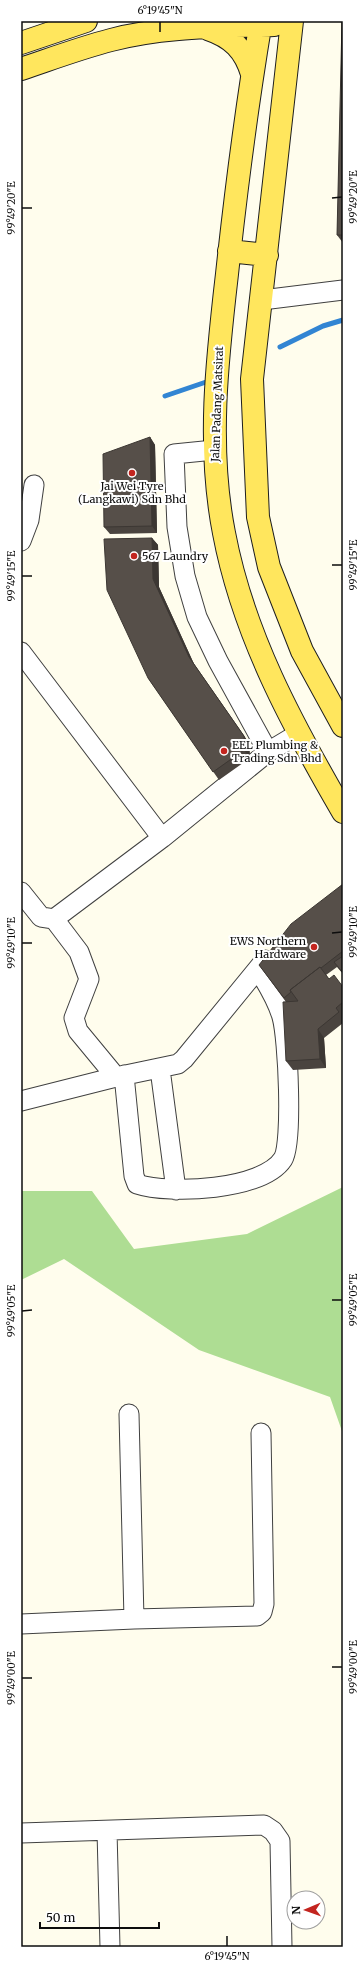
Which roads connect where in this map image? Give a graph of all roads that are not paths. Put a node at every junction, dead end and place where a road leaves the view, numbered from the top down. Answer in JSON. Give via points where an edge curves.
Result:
{"nodes":[{"id":1,"x":86,"y":21,"type":"edge"},
{"id":2,"x":260,"y":23,"type":"edge"},
{"id":3,"x":292,"y":23,"type":"edge"},
{"id":4,"x":204,"y":28,"type":"junction"},
{"id":5,"x":21,"y":43,"type":"edge"},
{"id":6,"x":21,"y":69,"type":"edge"},
{"id":7,"x":252,"y":74,"type":"junction"},
{"id":8,"x":229,"y":251,"type":"junction"},
{"id":9,"x":266,"y":255,"type":"junction"},
{"id":10,"x":343,"y":290,"type":"edge"},
{"id":11,"x":262,"y":300,"type":"junction"},
{"id":12,"x":214,"y":450,"type":"junction"},
{"id":13,"x":34,"y":485,"type":"dead end"},
{"id":14,"x":21,"y":541,"type":"edge"},
{"id":15,"x":21,"y":652,"type":"edge"},
{"id":16,"x":343,"y":726,"type":"edge"},
{"id":17,"x":298,"y":734,"type":"junction"},
{"id":18,"x":268,"y":752,"type":"junction"},
{"id":19,"x":343,"y":812,"type":"edge"},
{"id":20,"x":162,"y":838,"type":"junction"},
{"id":21,"x":21,"y":892,"type":"edge"},
{"id":22,"x":54,"y":919,"type":"junction"},
{"id":23,"x":276,"y":947,"type":"edge"},
{"id":24,"x":258,"y":969,"type":"junction"},
{"id":25,"x":160,"y":1069,"type":"junction"},
{"id":26,"x":120,"y":1076,"type":"junction"},
{"id":27,"x":21,"y":1101,"type":"edge"},
{"id":28,"x":176,"y":1190,"type":"junction"},
{"id":29,"x":129,"y":1414,"type":"dead end"},
{"id":30,"x":261,"y":1433,"type":"dead end"},
{"id":31,"x":134,"y":1619,"type":"junction"},
{"id":32,"x":21,"y":1624,"type":"edge"},
{"id":33,"x":107,"y":1831,"type":"junction"},
{"id":34,"x":21,"y":1832,"type":"edge"},
{"id":35,"x":110,"y":1947,"type":"edge"},
{"id":36,"x":282,"y":1947,"type":"edge"}],
"edges":[{"from":1,"to":5,"type":"main road"},
{"from":2,"to":3,"type":"main road"},
{"from":2,"to":4,"type":"main road"},
{"from":2,"to":7,"type":"main road","name":"Jalan Padang Matsirat"},
{"from":3,"to":9,"type":"main road"},
{"from":4,"to":6,"type":"main road","via":[[154,32],[111,40]]},
{"from":4,"to":7,"type":"main road","via":[[222,34],[234,42],[246,55]]},
{"from":7,"to":8,"type":"main road","name":"Jalan Padang Matsirat"},
{"from":8,"to":9,"type":"main road"},
{"from":8,"to":12,"type":"main road","name":"Jalan Padang Matsirat","via":[[217,362]]},
{"from":9,"to":11,"type":"main road"},
{"from":10,"to":11,"type":"street"},
{"from":11,"to":16,"type":"main road","via":[[252,379],[258,517],[270,567],[302,651]]},
{"from":12,"to":17,"type":"main road","name":"Jalan Padang Matsirat","via":[[224,533],[235,579],[255,642]]},
{"from":12,"to":18,"type":"street","via":[[174,454],[177,527],[185,576],[197,617],[218,662]]},
{"from":13,"to":14,"type":"street","via":[[28,520]]},
{"from":15,"to":20,"type":"street"},
{"from":17,"to":18,"type":"street"},
{"from":17,"to":19,"type":"main road","name":"Jalan Padang Matsirat"},
{"from":18,"to":20,"type":"street"},
{"from":20,"to":22,"type":"street"},
{"from":21,"to":22,"type":"street","via":[[41,917]]},
{"from":22,"to":26,"type":"street","via":[[79,952],[89,979],[74,1018],[78,1032]]},
{"from":23,"to":24,"type":"street"},
{"from":24,"to":25,"type":"street","via":[[184,1059],[178,1064]]},
{"from":24,"to":28,"type":"street","via":[[276,999],[286,1042],[288,1140],[284,1157],[276,1168],[244,1182]]},
{"from":25,"to":26,"type":"street"},
{"from":25,"to":28,"type":"street"},
{"from":26,"to":27,"type":"street"},
{"from":26,"to":28,"type":"street","via":[[137,1184]]},
{"from":29,"to":31,"type":"street"},
{"from":30,"to":31,"type":"street","via":[[264,1604],[262,1612],[257,1616]]},
{"from":31,"to":32,"type":"street"},
{"from":33,"to":34,"type":"street"},
{"from":33,"to":35,"type":"street"},
{"from":33,"to":36,"type":"street","via":[[264,1825],[273,1831],[280,1841]]}]}
